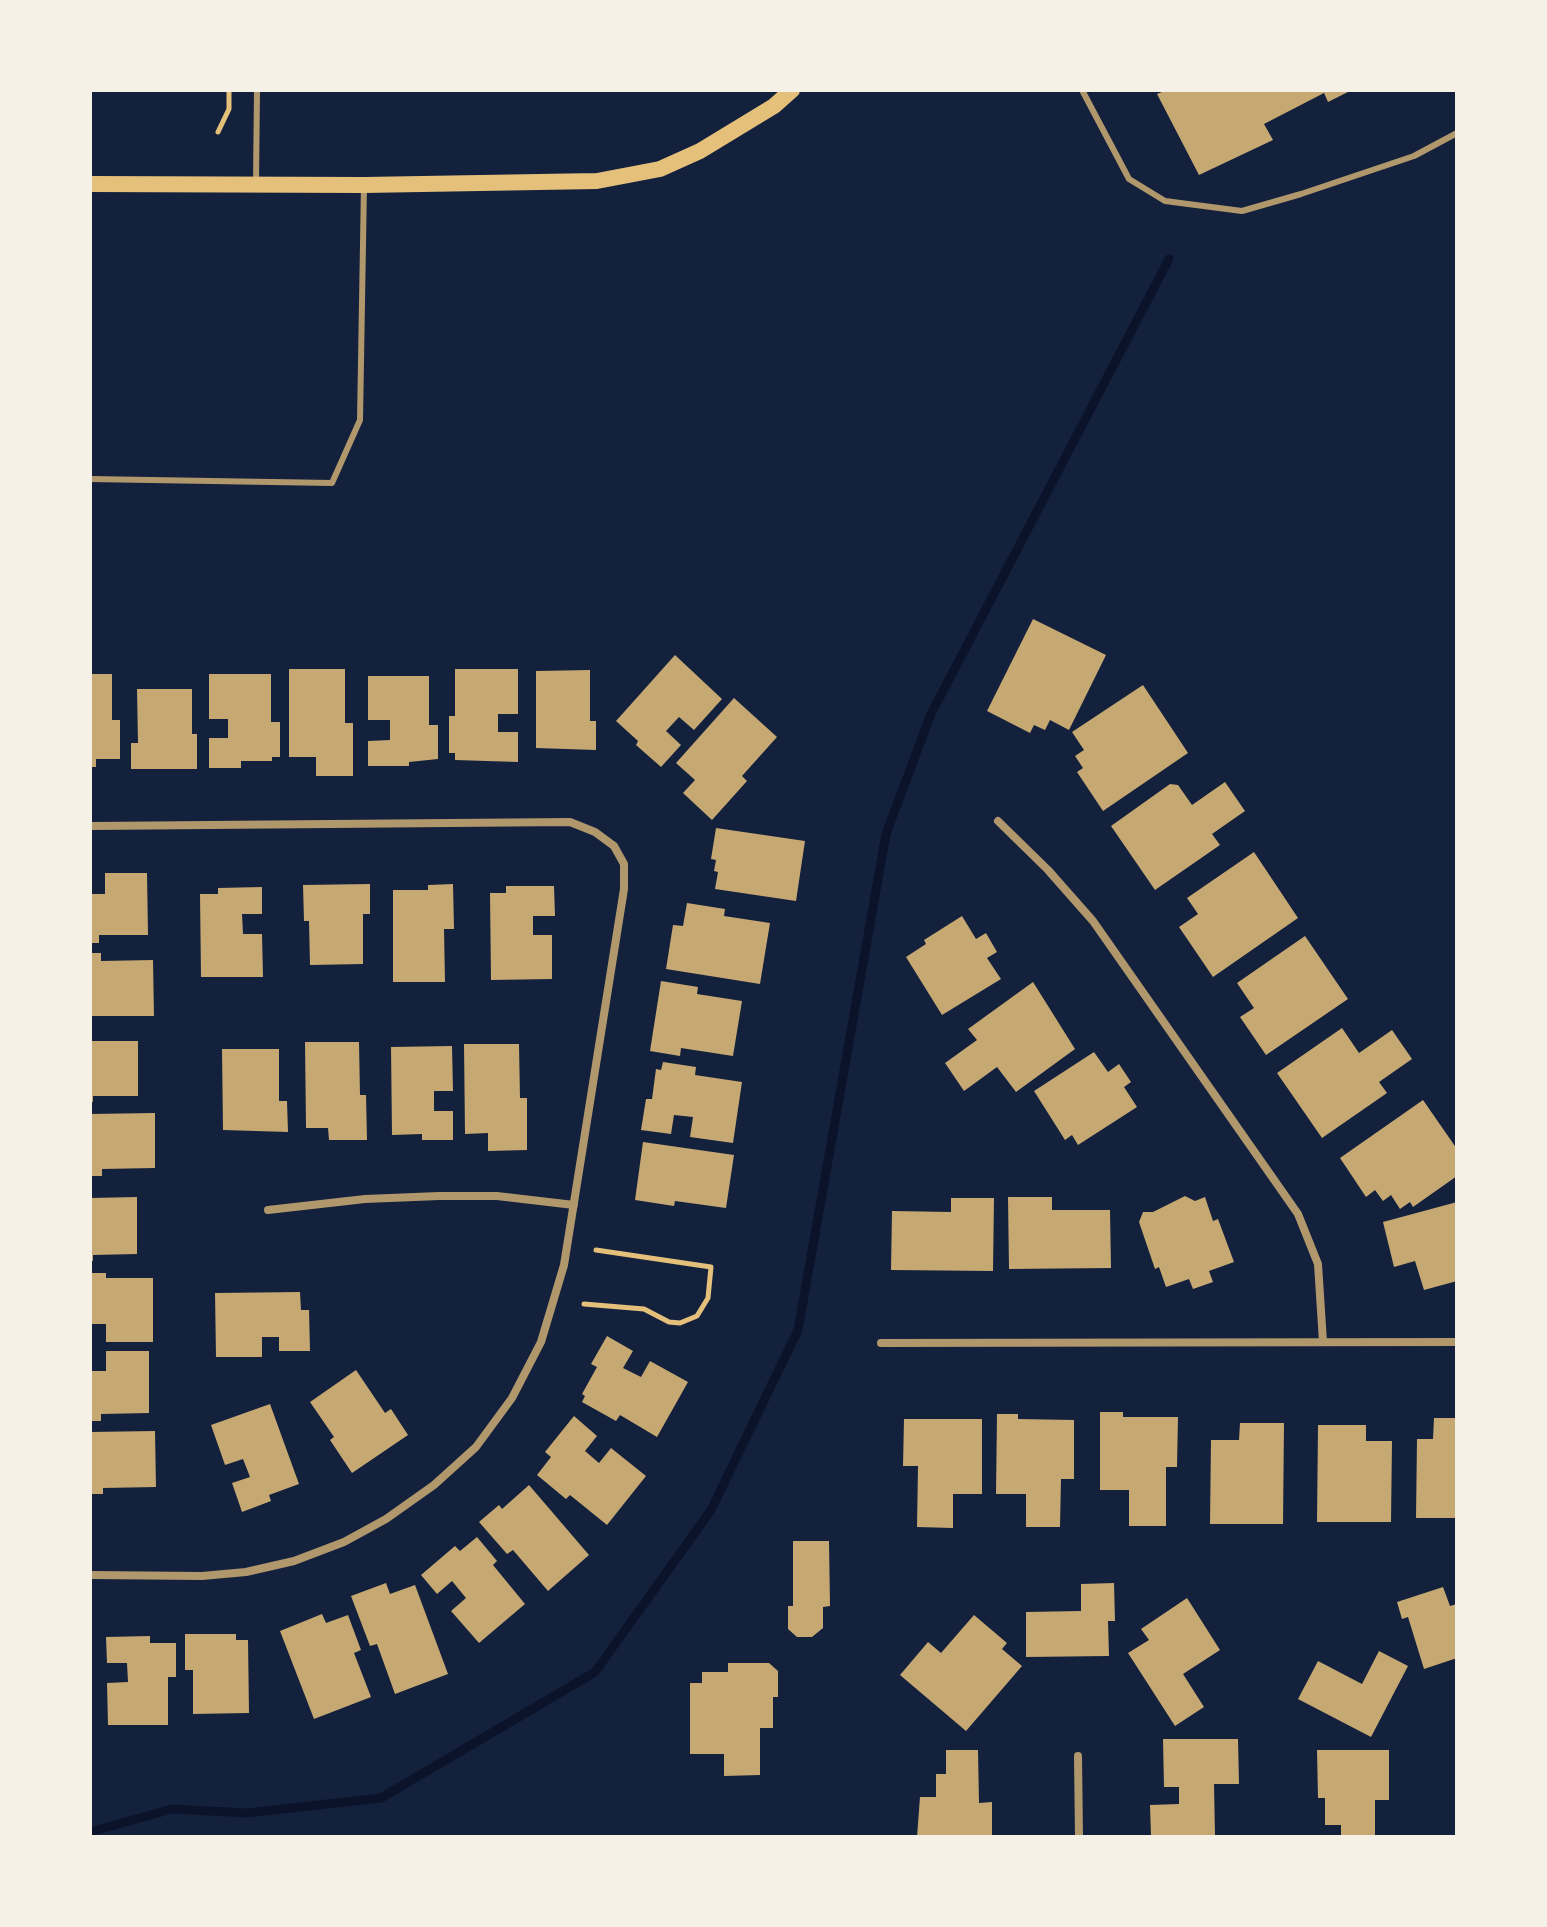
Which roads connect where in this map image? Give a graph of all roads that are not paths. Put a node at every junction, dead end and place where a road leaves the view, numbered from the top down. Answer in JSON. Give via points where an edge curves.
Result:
{"nodes":[{"id":1,"x":257,"y":90,"type":"edge"},
{"id":2,"x":792,"y":90,"type":"edge"},
{"id":3,"x":1082,"y":90,"type":"edge"},
{"id":4,"x":1457,"y":133,"type":"edge"},
{"id":5,"x":90,"y":184,"type":"edge"},
{"id":6,"x":364,"y":185,"type":"junction"},
{"id":7,"x":256,"y":186,"type":"junction"},
{"id":8,"x":90,"y":479,"type":"edge"},
{"id":9,"x":998,"y":821,"type":"dead end"},
{"id":10,"x":90,"y":826,"type":"edge"},
{"id":11,"x":574,"y":1205,"type":"junction"},
{"id":12,"x":268,"y":1210,"type":"dead end"},
{"id":13,"x":1323,"y":1342,"type":"junction"},
{"id":14,"x":1457,"y":1342,"type":"edge"},
{"id":15,"x":881,"y":1343,"type":"dead end"},
{"id":16,"x":90,"y":1575,"type":"edge"},
{"id":17,"x":1078,"y":1756,"type":"dead end"},
{"id":18,"x":1079,"y":1837,"type":"edge"}],
"edges":[{"from":1,"to":7,"type":"lane"},
{"from":2,"to":6,"type":"main road","via":[[700,151],[660,169],[597,181]]},
{"from":3,"to":4,"type":"lane","via":[[1129,179],[1165,201],[1242,211],[1414,156]]},
{"from":5,"to":7,"type":"main road"},
{"from":6,"to":7,"type":"main road"},
{"from":6,"to":8,"type":"lane","via":[[360,420],[332,483]]},
{"from":9,"to":13,"type":"street","via":[[1093,921],[1298,1214],[1318,1264]]},
{"from":10,"to":11,"type":"street","via":[[570,822],[614,846],[624,864],[624,889]]},
{"from":11,"to":12,"type":"street","via":[[439,1196]]},
{"from":11,"to":16,"type":"street","via":[[564,1265],[534,1356],[512,1398],[476,1447],[434,1485],[344,1542],[294,1561],[202,1576]]},
{"from":13,"to":14,"type":"street"},
{"from":13,"to":15,"type":"street"},
{"from":17,"to":18,"type":"street"}]}
